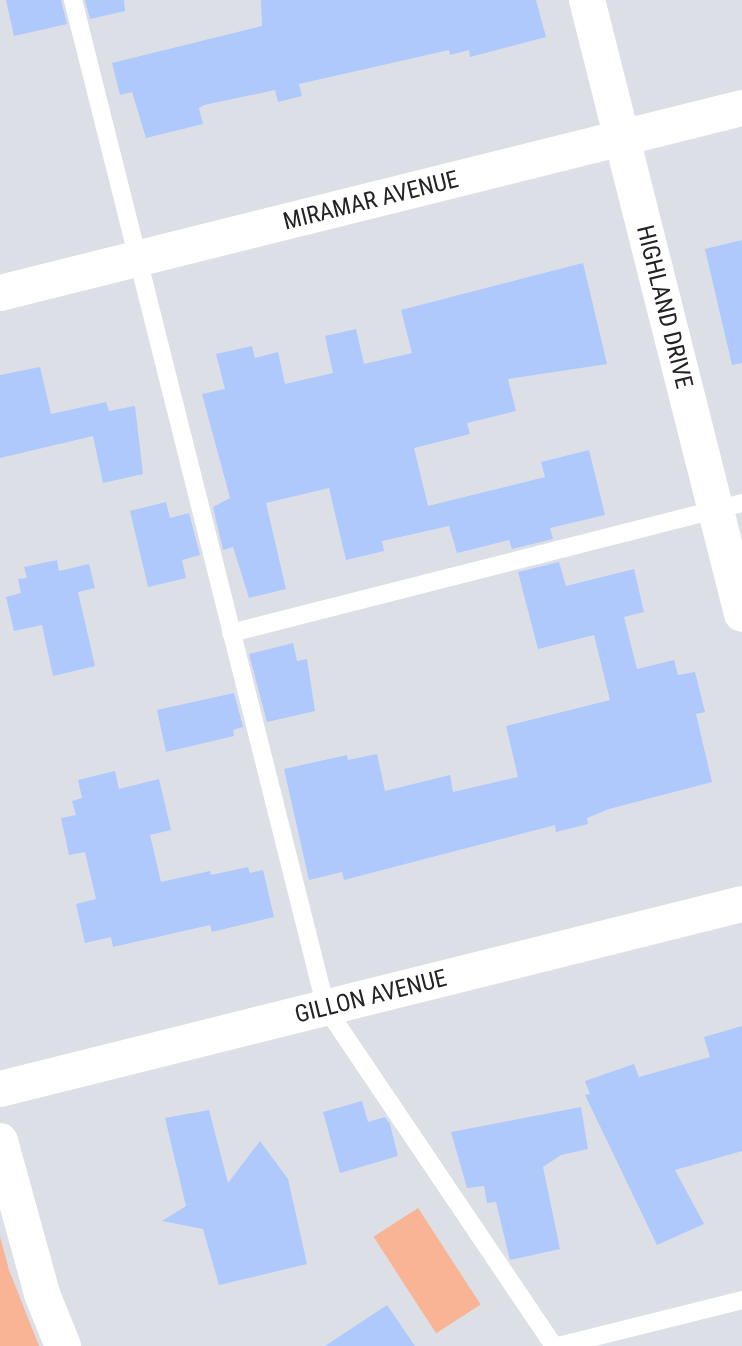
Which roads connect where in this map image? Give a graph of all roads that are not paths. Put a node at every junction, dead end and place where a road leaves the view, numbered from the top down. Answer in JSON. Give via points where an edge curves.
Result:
{"nodes":[{"id":1,"x":73,"y":0,"type":"edge"},
{"id":2,"x":587,"y":0,"type":"edge"},
{"id":3,"x":742,"y":108,"type":"edge"},
{"id":4,"x":621,"y":137,"type":"junction"},
{"id":5,"x":138,"y":260,"type":"junction"},
{"id":6,"x":0,"y":293,"type":"edge"},
{"id":7,"x":729,"y":506,"type":"edge"},
{"id":8,"x":742,"y":614,"type":"edge"},
{"id":9,"x":231,"y":633,"type":"junction"},
{"id":10,"x":742,"y":904,"type":"edge"},
{"id":11,"x":326,"y":1008,"type":"junction"},
{"id":12,"x":0,"y":1089,"type":"edge"},
{"id":13,"x":0,"y":1141,"type":"edge"},
{"id":14,"x":742,"y":1300,"type":"edge"},
{"id":15,"x":63,"y":1346,"type":"edge"},
{"id":16,"x":556,"y":1346,"type":"edge"}],
"edges":[{"from":1,"to":5,"type":"lane"},
{"from":2,"to":4,"type":"street","name":"HIGHLAND DRIVE"},
{"from":3,"to":4,"type":"street","name":"MIRAMAR AVENUE"},
{"from":4,"to":5,"type":"street","name":"MIRAMAR AVENUE"},
{"from":4,"to":7,"type":"street","name":"HIGHLAND DRIVE"},
{"from":5,"to":6,"type":"street","name":"MIRAMAR AVENUE"},
{"from":5,"to":9,"type":"lane"},
{"from":7,"to":8,"type":"street","name":"HIGHLAND DRIVE"},
{"from":7,"to":9,"type":"lane"},
{"from":9,"to":11,"type":"lane"},
{"from":10,"to":11,"type":"street","name":"GILLON AVENUE"},
{"from":11,"to":12,"type":"street","name":"GILLON AVENUE"},
{"from":11,"to":16,"type":"lane"},
{"from":13,"to":15,"type":"street","via":[[38,1281]]},
{"from":14,"to":16,"type":"lane"}]}
